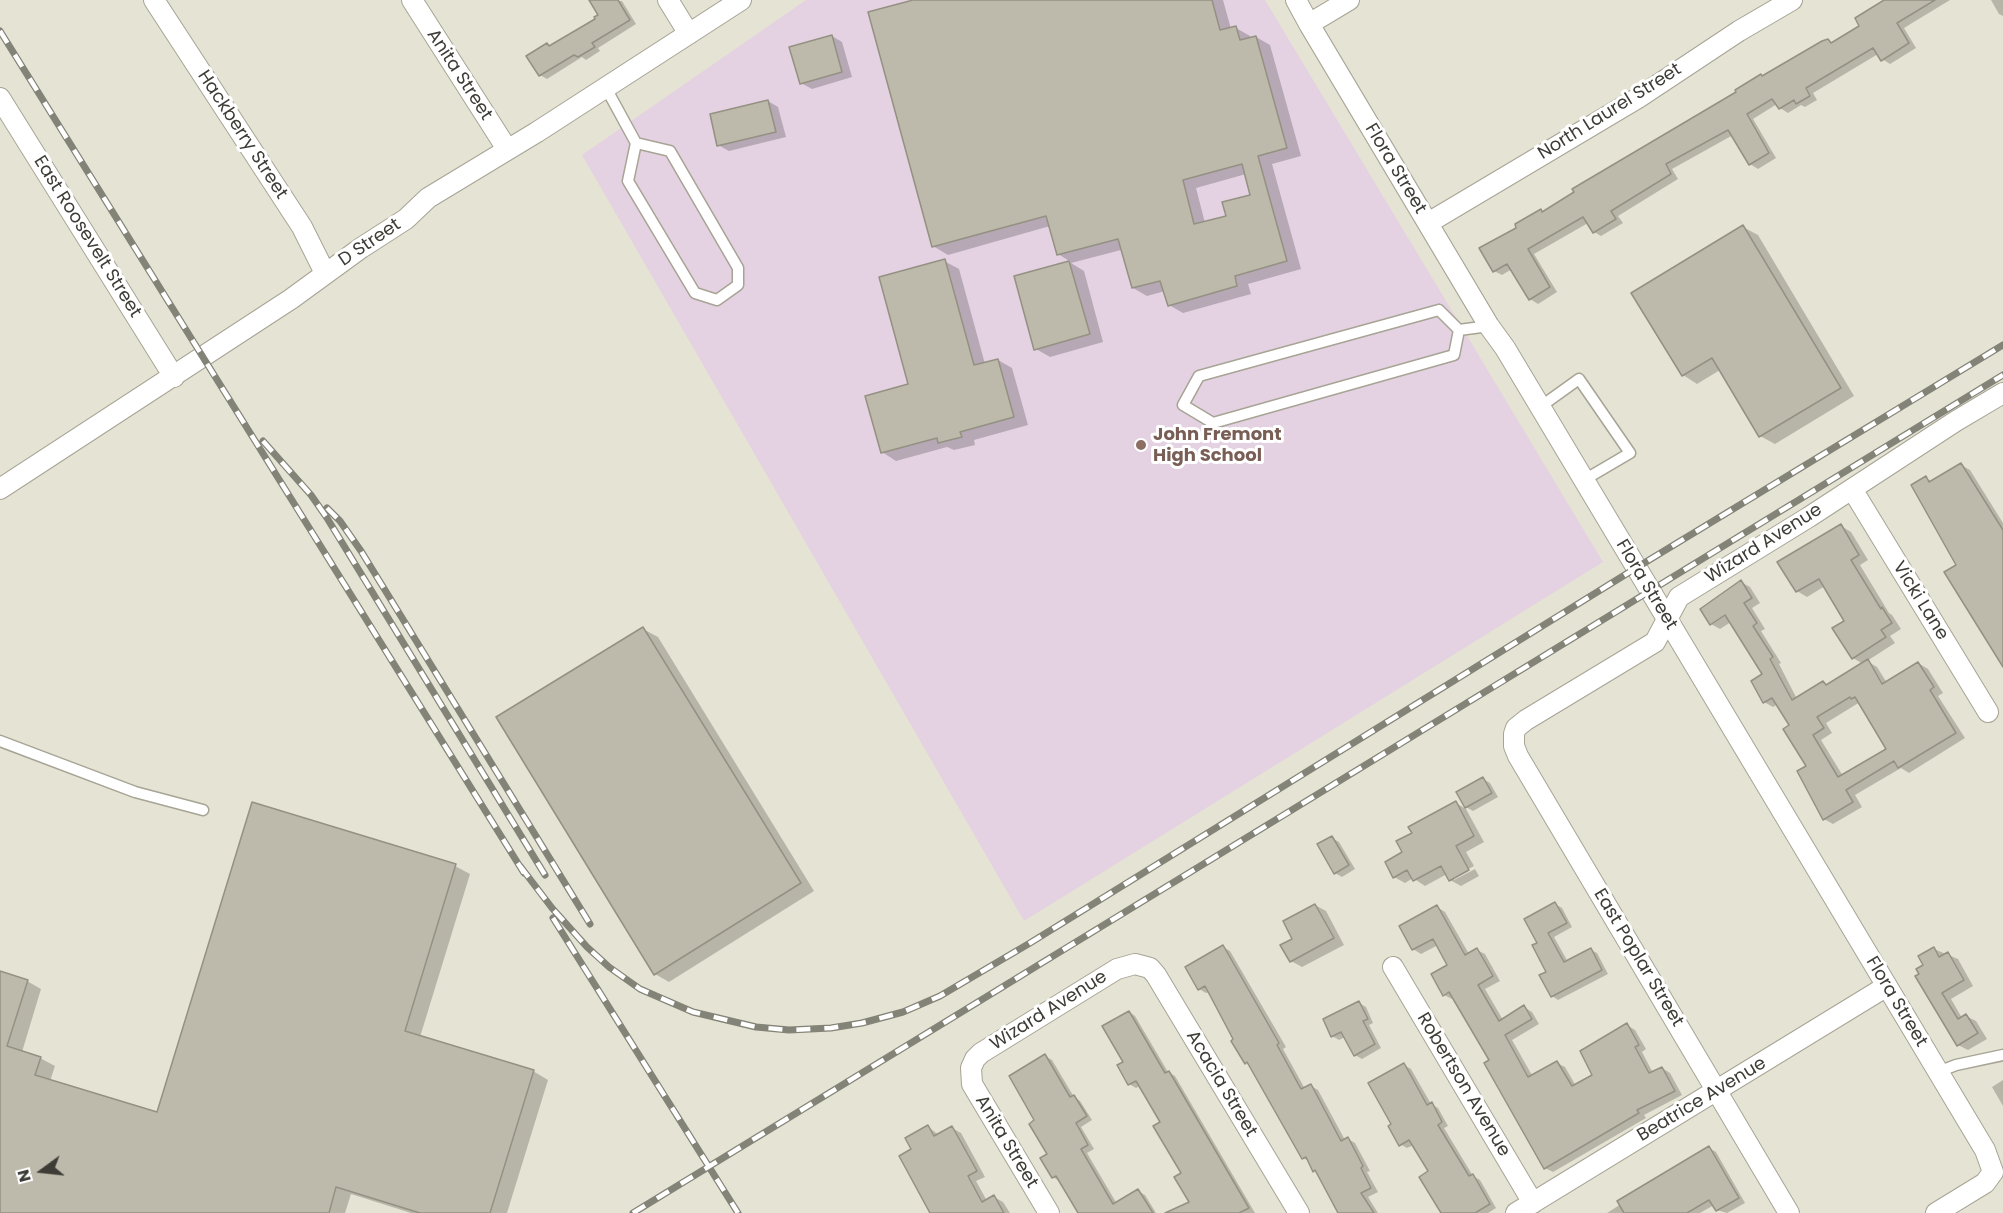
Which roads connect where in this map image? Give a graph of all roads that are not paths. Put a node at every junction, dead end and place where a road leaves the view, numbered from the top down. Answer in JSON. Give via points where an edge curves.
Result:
{"nodes":[{"id":1,"x":154,"y":0,"type":"edge"},
{"id":2,"x":412,"y":0,"type":"edge"},
{"id":3,"x":668,"y":0,"type":"edge"},
{"id":4,"x":741,"y":0,"type":"edge"},
{"id":5,"x":1296,"y":0,"type":"edge"},
{"id":6,"x":1348,"y":0,"type":"edge"},
{"id":7,"x":1792,"y":0,"type":"edge"},
{"id":8,"x":1309,"y":24,"type":"junction"},
{"id":9,"x":689,"y":34,"type":"junction"},
{"id":10,"x":606,"y":88,"type":"junction"},
{"id":11,"x":0,"y":98,"type":"edge"},
{"id":12,"x":636,"y":143,"type":"junction"},
{"id":13,"x":507,"y":149,"type":"junction"},
{"id":14,"x":1428,"y":223,"type":"junction"},
{"id":15,"x":325,"y":273,"type":"junction"},
{"id":16,"x":1489,"y":326,"type":"junction"},
{"id":17,"x":1459,"y":330,"type":"junction"},
{"id":18,"x":174,"y":377,"type":"junction"},
{"id":19,"x":2003,"y":393,"type":"edge"},
{"id":20,"x":1540,"y":407,"type":"junction"},
{"id":21,"x":1584,"y":480,"type":"junction"},
{"id":22,"x":0,"y":489,"type":"edge"},
{"id":23,"x":1852,"y":489,"type":"junction"},
{"id":24,"x":1668,"y":619,"type":"junction"},
{"id":25,"x":1543,"y":710,"type":"joint"},
{"id":26,"x":1988,"y":712,"type":"dead end"},
{"id":27,"x":0,"y":741,"type":"edge"},
{"id":28,"x":203,"y":810,"type":"dead end"},
{"id":29,"x":1135,"y":964,"type":"joint"},
{"id":30,"x":1393,"y":967,"type":"dead end"},
{"id":31,"x":1887,"y":986,"type":"junction"},
{"id":32,"x":2003,"y":1055,"type":"edge"},
{"id":33,"x":971,"y":1068,"type":"joint"},
{"id":34,"x":1938,"y":1072,"type":"junction"},
{"id":35,"x":1717,"y":1091,"type":"junction"},
{"id":36,"x":1998,"y":1175,"type":"edge"},
{"id":37,"x":1525,"y":1208,"type":"edge"},
{"id":38,"x":1049,"y":1213,"type":"edge"},
{"id":39,"x":1299,"y":1213,"type":"edge"},
{"id":40,"x":1789,"y":1213,"type":"edge"},
{"id":41,"x":1936,"y":1213,"type":"edge"}],
"edges":[{"from":1,"to":15,"type":"street","name":"Hackberry Street","via":[[302,227]]},
{"from":2,"to":13,"type":"street","name":"Anita Street"},
{"from":3,"to":9,"type":"street"},
{"from":4,"to":9,"type":"street","name":"D Street"},
{"from":5,"to":8,"type":"street","name":"Flora Street"},
{"from":6,"to":8,"type":"street"},
{"from":7,"to":14,"type":"street","name":"North Laurel Street","via":[[1638,98]]},
{"from":8,"to":14,"type":"street","name":"Flora Street"},
{"from":9,"to":10,"type":"street","name":"D Street"},
{"from":10,"to":12,"type":"lane"},
{"from":10,"to":13,"type":"street","name":"D Street"},
{"from":11,"to":18,"type":"street","name":"East Roosevelt Street"},
{"from":12,"to":12,"type":"lane","via":[[628,181],[695,293],[717,300],[738,285],[738,268],[670,151]]},
{"from":13,"to":15,"type":"street","name":"D Street","via":[[428,198],[406,219]]},
{"from":14,"to":16,"type":"street","name":"Flora Street"},
{"from":15,"to":18,"type":"street","name":"D Street"},
{"from":16,"to":17,"type":"lane"},
{"from":16,"to":20,"type":"street","name":"Flora Street"},
{"from":17,"to":17,"type":"lane","via":[[1439,310],[1199,376],[1183,405],[1213,423],[1454,355]]},
{"from":18,"to":22,"type":"street","name":"D Street"},
{"from":19,"to":23,"type":"street","name":"Wizard Avenue"},
{"from":20,"to":21,"type":"street","name":"Flora Street"},
{"from":20,"to":21,"type":"lane","via":[[1579,379],[1630,453]]},
{"from":21,"to":24,"type":"street","name":"Flora Street"},
{"from":23,"to":24,"type":"street","name":"Wizard Avenue","via":[[1679,597]]},
{"from":23,"to":26,"type":"street","name":"Vicki Lane"},
{"from":24,"to":25,"type":"street","name":"Wizard Avenue","via":[[1655,642]]},
{"from":24,"to":31,"type":"street","name":"Flora Street"},
{"from":25,"to":35,"type":"street","name":"East Poplar Street","via":[[1516,728],[1513,740],[1518,756]]},
{"from":27,"to":28,"type":"lane","via":[[135,792]]},
{"from":29,"to":33,"type":"street","name":"Wizard Avenue","via":[[1117,969],[981,1053]]},
{"from":29,"to":39,"type":"street","name":"Acacia Street","via":[[1150,968],[1156,975]]},
{"from":30,"to":37,"type":"street","name":"Robertson Avenue"},
{"from":31,"to":34,"type":"street","name":"Flora Street"},
{"from":31,"to":35,"type":"street","name":"Beatrice Avenue"},
{"from":32,"to":34,"type":"lane"},
{"from":33,"to":38,"type":"street","name":"Anita Street","via":[[972,1084]]},
{"from":34,"to":36,"type":"street","name":"Flora Street"},
{"from":35,"to":37,"type":"street","name":"Beatrice Avenue"},
{"from":35,"to":40,"type":"street","name":"East Poplar Street"},
{"from":36,"to":41,"type":"street"}]}
